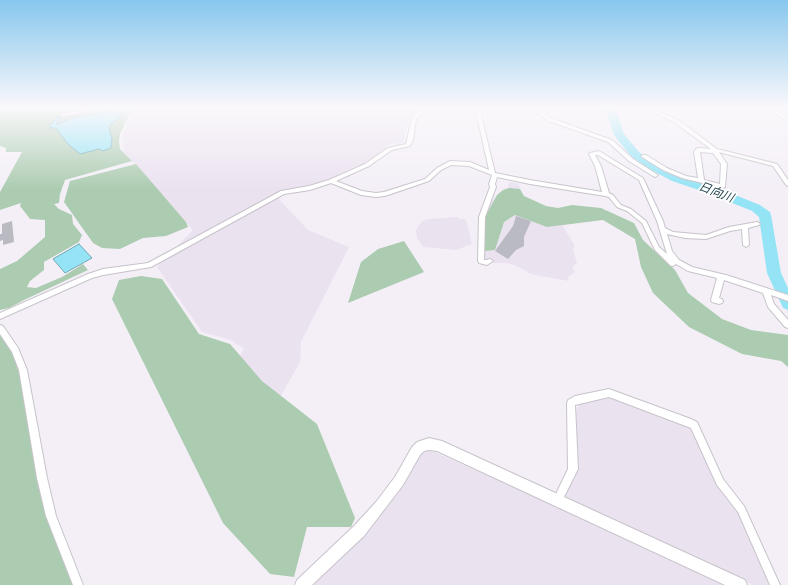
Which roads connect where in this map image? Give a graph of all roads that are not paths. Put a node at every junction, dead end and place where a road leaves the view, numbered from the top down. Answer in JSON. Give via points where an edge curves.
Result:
{"nodes":[{"id":1,"x":411,"y":134,"type":"edge"},
{"id":2,"x":484,"y":134,"type":"edge"},
{"id":3,"x":591,"y":134,"type":"edge"},
{"id":4,"x":694,"y":134,"type":"edge"},
{"id":5,"x":715,"y":151,"type":"junction"},
{"id":6,"x":644,"y":156,"type":"dead end"},
{"id":7,"x":664,"y":169,"type":"junction"},
{"id":8,"x":494,"y":174,"type":"junction"},
{"id":9,"x":655,"y":175,"type":"junction"},
{"id":10,"x":642,"y":179,"type":"junction"},
{"id":11,"x":331,"y":181,"type":"junction"},
{"id":12,"x":701,"y":181,"type":"junction"},
{"id":13,"x":788,"y":184,"type":"edge"},
{"id":14,"x":606,"y":194,"type":"junction"},
{"id":15,"x":757,"y":224,"type":"dead end"},
{"id":16,"x":745,"y":226,"type":"junction"},
{"id":17,"x":663,"y":230,"type":"junction"},
{"id":18,"x":746,"y":245,"type":"dead end"},
{"id":19,"x":490,"y":261,"type":"dead end"},
{"id":20,"x":690,"y":269,"type":"junction"},
{"id":21,"x":722,"y":276,"type":"junction"},
{"id":22,"x":766,"y":291,"type":"junction"},
{"id":23,"x":788,"y":298,"type":"edge"},
{"id":24,"x":719,"y":301,"type":"dead end"},
{"id":25,"x":0,"y":316,"type":"edge"},
{"id":26,"x":788,"y":325,"type":"edge"},
{"id":27,"x":0,"y":328,"type":"edge"},
{"id":28,"x":558,"y":500,"type":"junction"},
{"id":29,"x":78,"y":585,"type":"edge"},
{"id":30,"x":302,"y":585,"type":"edge"},
{"id":31,"x":740,"y":585,"type":"edge"},
{"id":32,"x":775,"y":585,"type":"edge"}],
"edges":[{"from":1,"to":11,"type":"street","via":[[408,145],[390,149],[367,165]]},
{"from":2,"to":8,"type":"street"},
{"from":3,"to":9,"type":"street","via":[[610,141],[631,160]]},
{"from":4,"to":5,"type":"street"},
{"from":5,"to":12,"type":"street","via":[[697,152]]},
{"from":5,"to":12,"type":"street","via":[[724,164],[723,186]]},
{"from":5,"to":13,"type":"street","via":[[775,165]]},
{"from":6,"to":7,"type":"street"},
{"from":7,"to":9,"type":"street"},
{"from":7,"to":12,"type":"street"},
{"from":8,"to":11,"type":"street","via":[[470,164],[450,163],[439,168],[427,180],[376,196],[365,195]]},
{"from":8,"to":14,"type":"street"},
{"from":8,"to":19,"type":"street","via":[[493,187],[482,217],[481,261]]},
{"from":9,"to":10,"type":"street"},
{"from":10,"to":14,"type":"street","via":[[599,153],[592,154]]},
{"from":10,"to":17,"type":"street"},
{"from":11,"to":25,"type":"street","via":[[310,188],[283,192],[153,263],[90,276]]},
{"from":14,"to":20,"type":"street","via":[[644,222],[657,248],[673,264],[678,268]]},
{"from":15,"to":16,"type":"street"},
{"from":16,"to":17,"type":"street","via":[[706,237],[685,236]]},
{"from":16,"to":18,"type":"street"},
{"from":17,"to":20,"type":"street","via":[[671,256]]},
{"from":20,"to":21,"type":"street"},
{"from":21,"to":22,"type":"street"},
{"from":21,"to":24,"type":"street","via":[[715,300]]},
{"from":22,"to":23,"type":"street"},
{"from":22,"to":26,"type":"street","via":[[771,305]]},
{"from":27,"to":29,"type":"street","via":[[15,350],[23,370],[51,516]]},
{"from":28,"to":30,"type":"street","via":[[438,445],[422,446],[416,451],[399,481],[380,506]]},
{"from":28,"to":31,"type":"street"},
{"from":28,"to":32,"type":"street","via":[[573,469],[572,402],[575,400],[609,393],[691,423],[720,482],[741,510]]}]}
